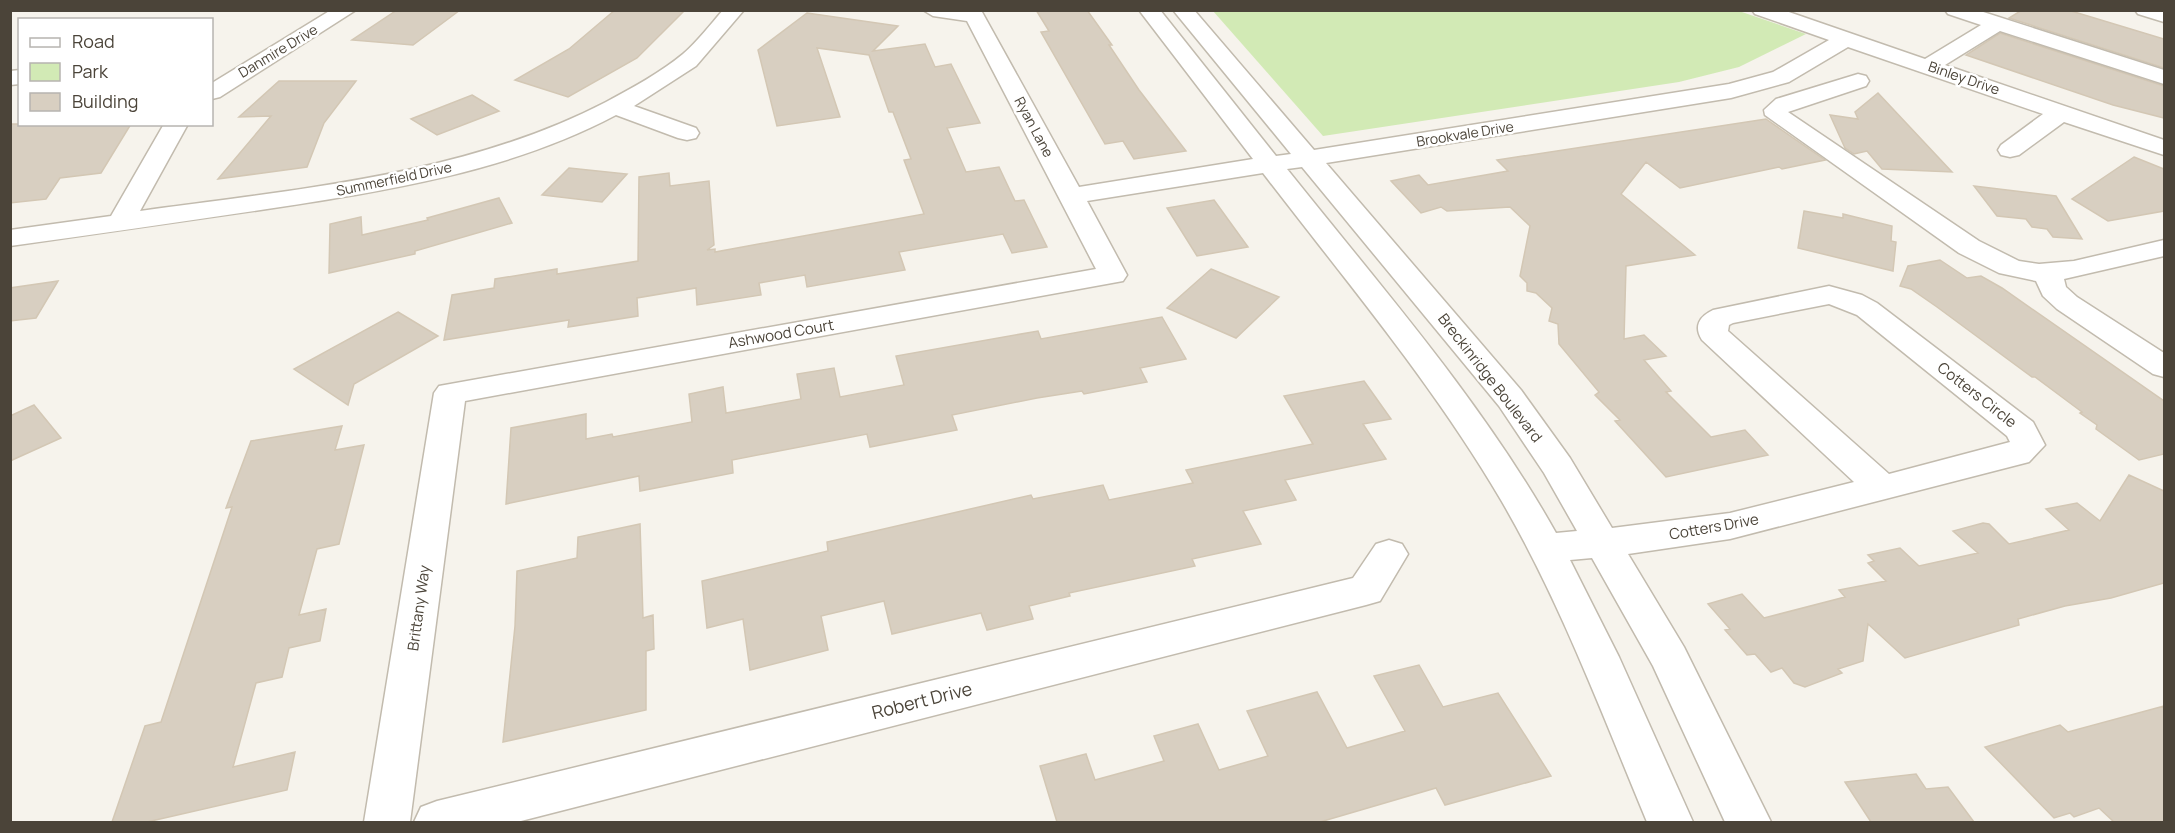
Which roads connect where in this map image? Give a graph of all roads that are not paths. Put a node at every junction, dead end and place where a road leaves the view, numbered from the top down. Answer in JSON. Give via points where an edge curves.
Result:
{"nodes":[{"id":1,"x":345,"y":10,"type":"edge"},
{"id":2,"x":734,"y":10,"type":"edge"},
{"id":3,"x":933,"y":10,"type":"edge"},
{"id":4,"x":1149,"y":10,"type":"edge"},
{"id":5,"x":1183,"y":10,"type":"edge"},
{"id":6,"x":1762,"y":10,"type":"edge"},
{"id":7,"x":1955,"y":10,"type":"edge"},
{"id":8,"x":2145,"y":10,"type":"edge"},
{"id":9,"x":2164,"y":16,"type":"edge"},
{"id":10,"x":1997,"y":24,"type":"junction"},
{"id":11,"x":1847,"y":38,"type":"junction"},
{"id":12,"x":221,"y":62,"type":"dead end"},
{"id":13,"x":255,"y":64,"type":"junction"},
{"id":14,"x":1929,"y":66,"type":"junction"},
{"id":15,"x":2164,"y":77,"type":"edge"},
{"id":16,"x":1857,"y":81,"type":"dead end"},
{"id":17,"x":213,"y":91,"type":"edge"},
{"id":18,"x":616,"y":107,"type":"junction"},
{"id":19,"x":2062,"y":112,"type":"junction"},
{"id":20,"x":175,"y":126,"type":"edge"},
{"id":21,"x":687,"y":133,"type":"dead end"},
{"id":22,"x":2164,"y":147,"type":"edge"},
{"id":23,"x":2010,"y":150,"type":"dead end"},
{"id":24,"x":1307,"y":160,"type":"junction"},
{"id":25,"x":1270,"y":165,"type":"junction"},
{"id":26,"x":1071,"y":196,"type":"junction"},
{"id":27,"x":121,"y":222,"type":"junction"},
{"id":28,"x":10,"y":238,"type":"edge"},
{"id":29,"x":2164,"y":248,"type":"edge"},
{"id":30,"x":2050,"y":273,"type":"junction"},
{"id":31,"x":1113,"y":275,"type":"joint"},
{"id":32,"x":2164,"y":367,"type":"edge"},
{"id":33,"x":450,"y":393,"type":"joint"},
{"id":34,"x":1882,"y":488,"type":"junction"},
{"id":35,"x":1604,"y":543,"type":"junction"},
{"id":36,"x":1544,"y":548,"type":"junction"},
{"id":37,"x":1389,"y":554,"type":"dead end"},
{"id":38,"x":387,"y":822,"type":"edge"},
{"id":39,"x":437,"y":822,"type":"edge"},
{"id":40,"x":1670,"y":822,"type":"edge"},
{"id":41,"x":1748,"y":822,"type":"edge"}],
"edges":[{"from":1,"to":13,"type":"street","name":"Danmire Drive"},
{"from":2,"to":18,"type":"street","name":"Summerfield Drive","via":[[691,59]]},
{"from":3,"to":26,"type":"street","name":"Ryan Lane","via":[[975,16]]},
{"from":4,"to":25,"type":"street"},
{"from":5,"to":24,"type":"street","name":"Breckinridge Boulevard"},
{"from":6,"to":11,"type":"street","name":"Binley Drive"},
{"from":7,"to":10,"type":"street"},
{"from":8,"to":9,"type":"street"},
{"from":10,"to":14,"type":"street"},
{"from":10,"to":15,"type":"street"},
{"from":11,"to":14,"type":"street","name":"Binley Drive"},
{"from":11,"to":24,"type":"street","name":"Brookvale Drive","via":[[1806,64],[1760,85]]},
{"from":12,"to":13,"type":"street"},
{"from":13,"to":17,"type":"street","name":"Danmire Drive"},
{"from":14,"to":19,"type":"street","name":"Binley Drive"},
{"from":16,"to":30,"type":"street","via":[[1784,104],[1776,110],[1778,116],[1969,247],[2024,272]]},
{"from":18,"to":21,"type":"street"},
{"from":18,"to":27,"type":"street","name":"Summerfield Drive","via":[[519,147],[403,179]]},
{"from":19,"to":22,"type":"street","name":"Binley Drive"},
{"from":19,"to":23,"type":"street"},
{"from":20,"to":27,"type":"street"},
{"from":24,"to":25,"type":"street","name":"Brookvale Drive"},
{"from":24,"to":35,"type":"street","name":"Breckinridge Boulevard","via":[[1510,398]]},
{"from":25,"to":26,"type":"street","name":"Brookvale Drive"},
{"from":25,"to":36,"type":"street","via":[[1452,397],[1517,497]]},
{"from":26,"to":31,"type":"street","name":"Ryan Lane"},
{"from":27,"to":28,"type":"street","name":"Summerfield Drive"},
{"from":29,"to":30,"type":"street"},
{"from":30,"to":32,"type":"street","via":[[2052,290],[2067,303]]},
{"from":31,"to":33,"type":"street","name":"Ashwood Court"},
{"from":33,"to":38,"type":"street","name":"Brittany Way"},
{"from":34,"to":34,"type":"street","name":"Cotters Circle","via":[[2017,454],[2028,445],[2021,430],[1852,301],[1829,296],[1714,321],[1713,333]]},
{"from":34,"to":35,"type":"street","name":"Cotters Drive","via":[[1730,526]]},
{"from":35,"to":36,"type":"street","name":"Cotters Drive"},
{"from":35,"to":41,"type":"street","name":"Breckinridge Boulevard","via":[[1685,687]]},
{"from":36,"to":40,"type":"street","via":[[1609,680]]},
{"from":37,"to":39,"type":"street","name":"Robert Drive","via":[[1366,590]]}]}
